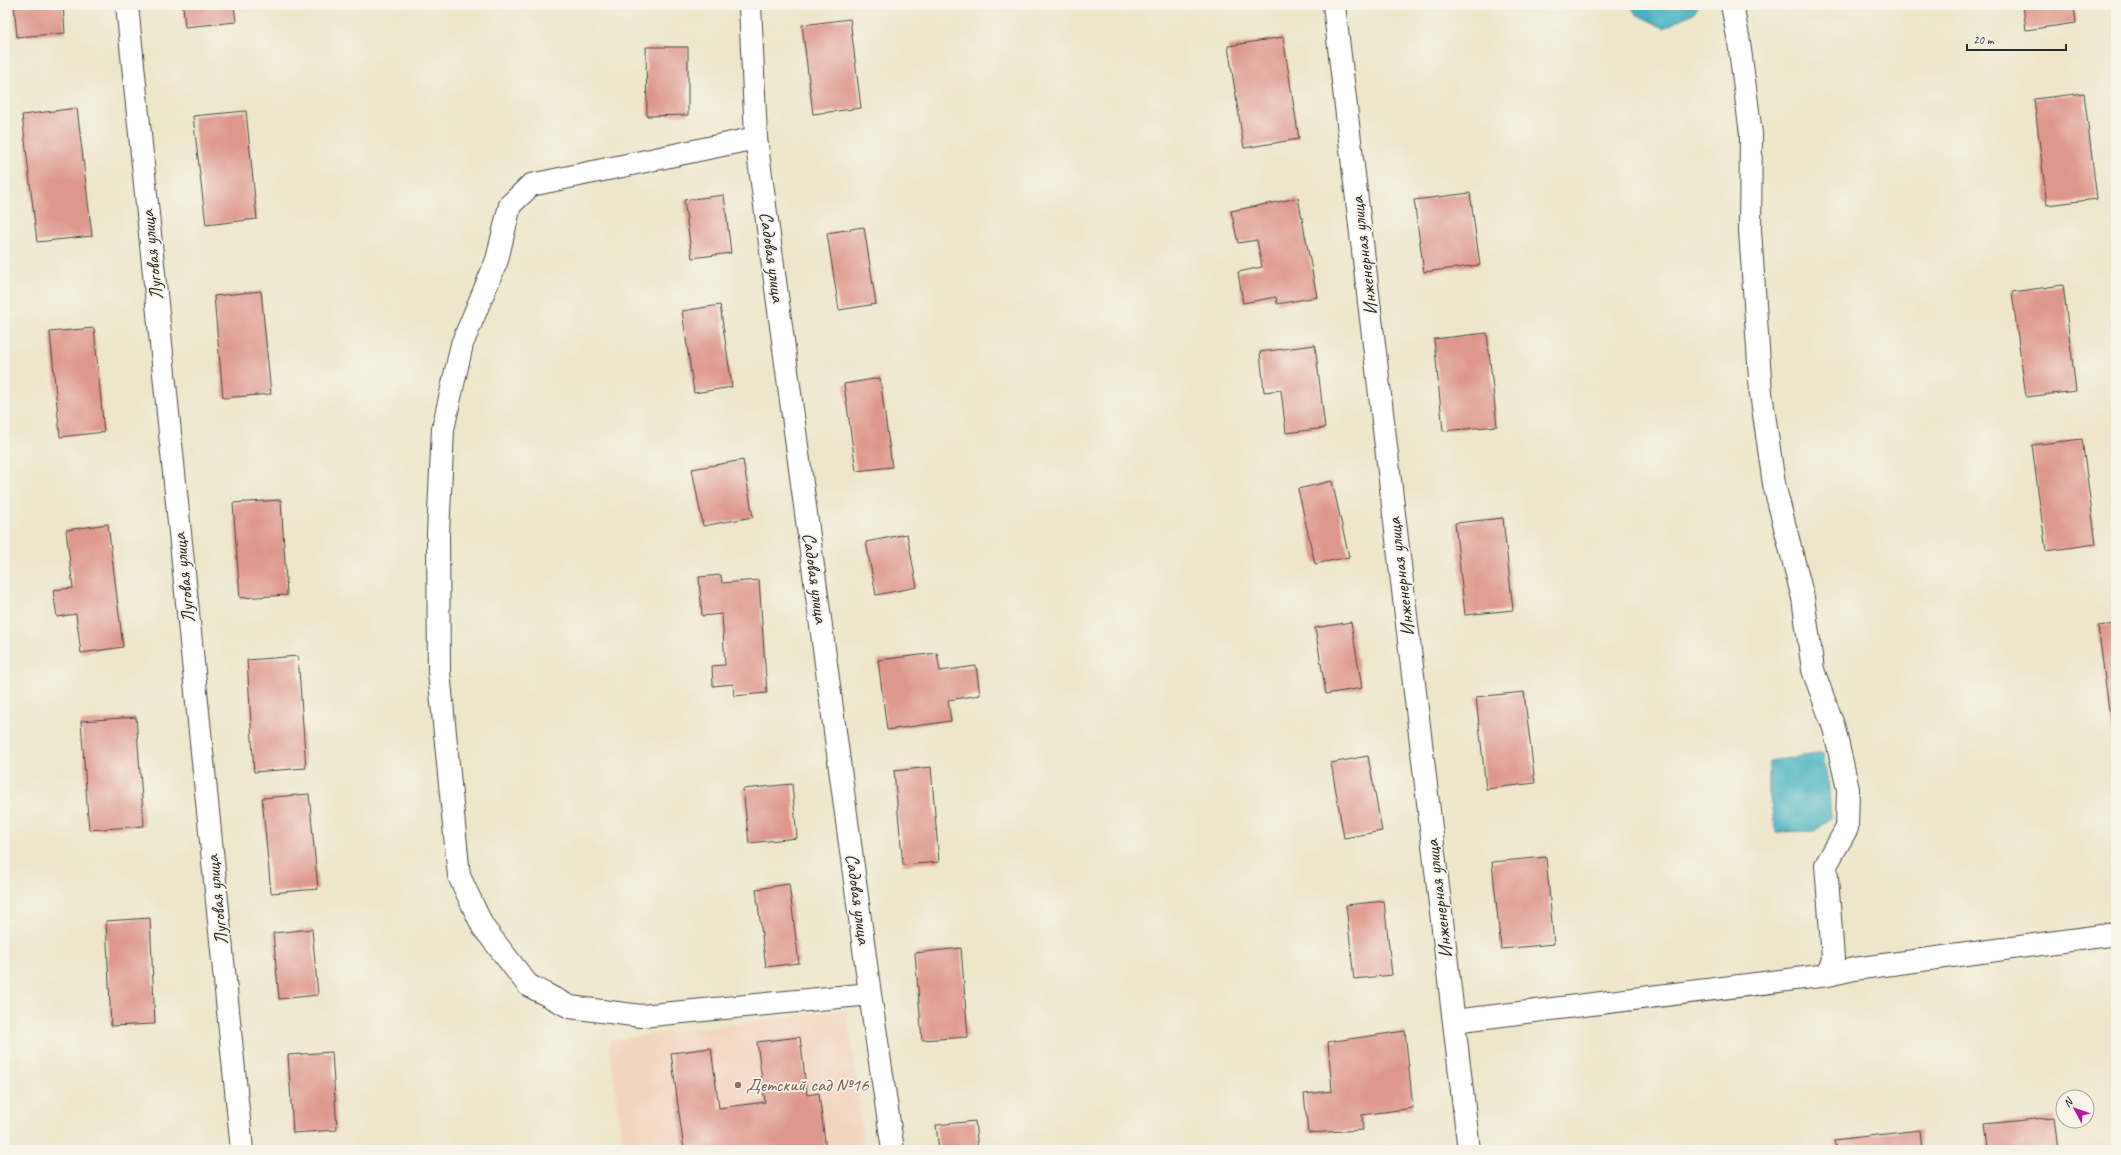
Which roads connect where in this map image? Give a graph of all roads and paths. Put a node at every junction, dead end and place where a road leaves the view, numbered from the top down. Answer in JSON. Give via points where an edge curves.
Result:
{"nodes":[{"id":1,"x":127,"y":5,"type":"edge"},
{"id":2,"x":750,"y":5,"type":"edge"},
{"id":3,"x":1334,"y":5,"type":"edge"},
{"id":4,"x":1732,"y":5,"type":"edge"},
{"id":5,"x":756,"y":138,"type":"junction"},
{"id":6,"x":2116,"y":934,"type":"edge"},
{"id":7,"x":1828,"y":975,"type":"junction"},
{"id":8,"x":870,"y":994,"type":"junction"},
{"id":9,"x":1454,"y":1021,"type":"junction"},
{"id":10,"x":242,"y":1150,"type":"edge"},
{"id":11,"x":893,"y":1150,"type":"edge"},
{"id":12,"x":1469,"y":1150,"type":"edge"}],
"edges":[{"from":1,"to":10,"type":"street","name":"Луговая улица"},
{"from":2,"to":5,"type":"street","name":"Садовая улица"},
{"from":3,"to":9,"type":"street","name":"Инженерная улица"},
{"from":4,"to":7,"type":"street","via":[[1751,134],[1750,230],[1761,393],[1774,484],[1803,598],[1813,670],[1834,728],[1848,789],[1847,828],[1826,865],[1833,958]]},
{"from":5,"to":8,"type":"street","name":"Садовая улица"},
{"from":5,"to":8,"type":"street","via":[[532,185],[510,205],[496,260],[462,344],[443,429],[438,534],[439,672],[459,876],[483,927],[528,985],[570,1007],[641,1016]]},
{"from":6,"to":7,"type":"street","via":[[1861,968]]},
{"from":7,"to":9,"type":"street"},
{"from":8,"to":11,"type":"street","name":"Садовая улица"},
{"from":9,"to":12,"type":"street","name":"Инженерная улица"}]}
